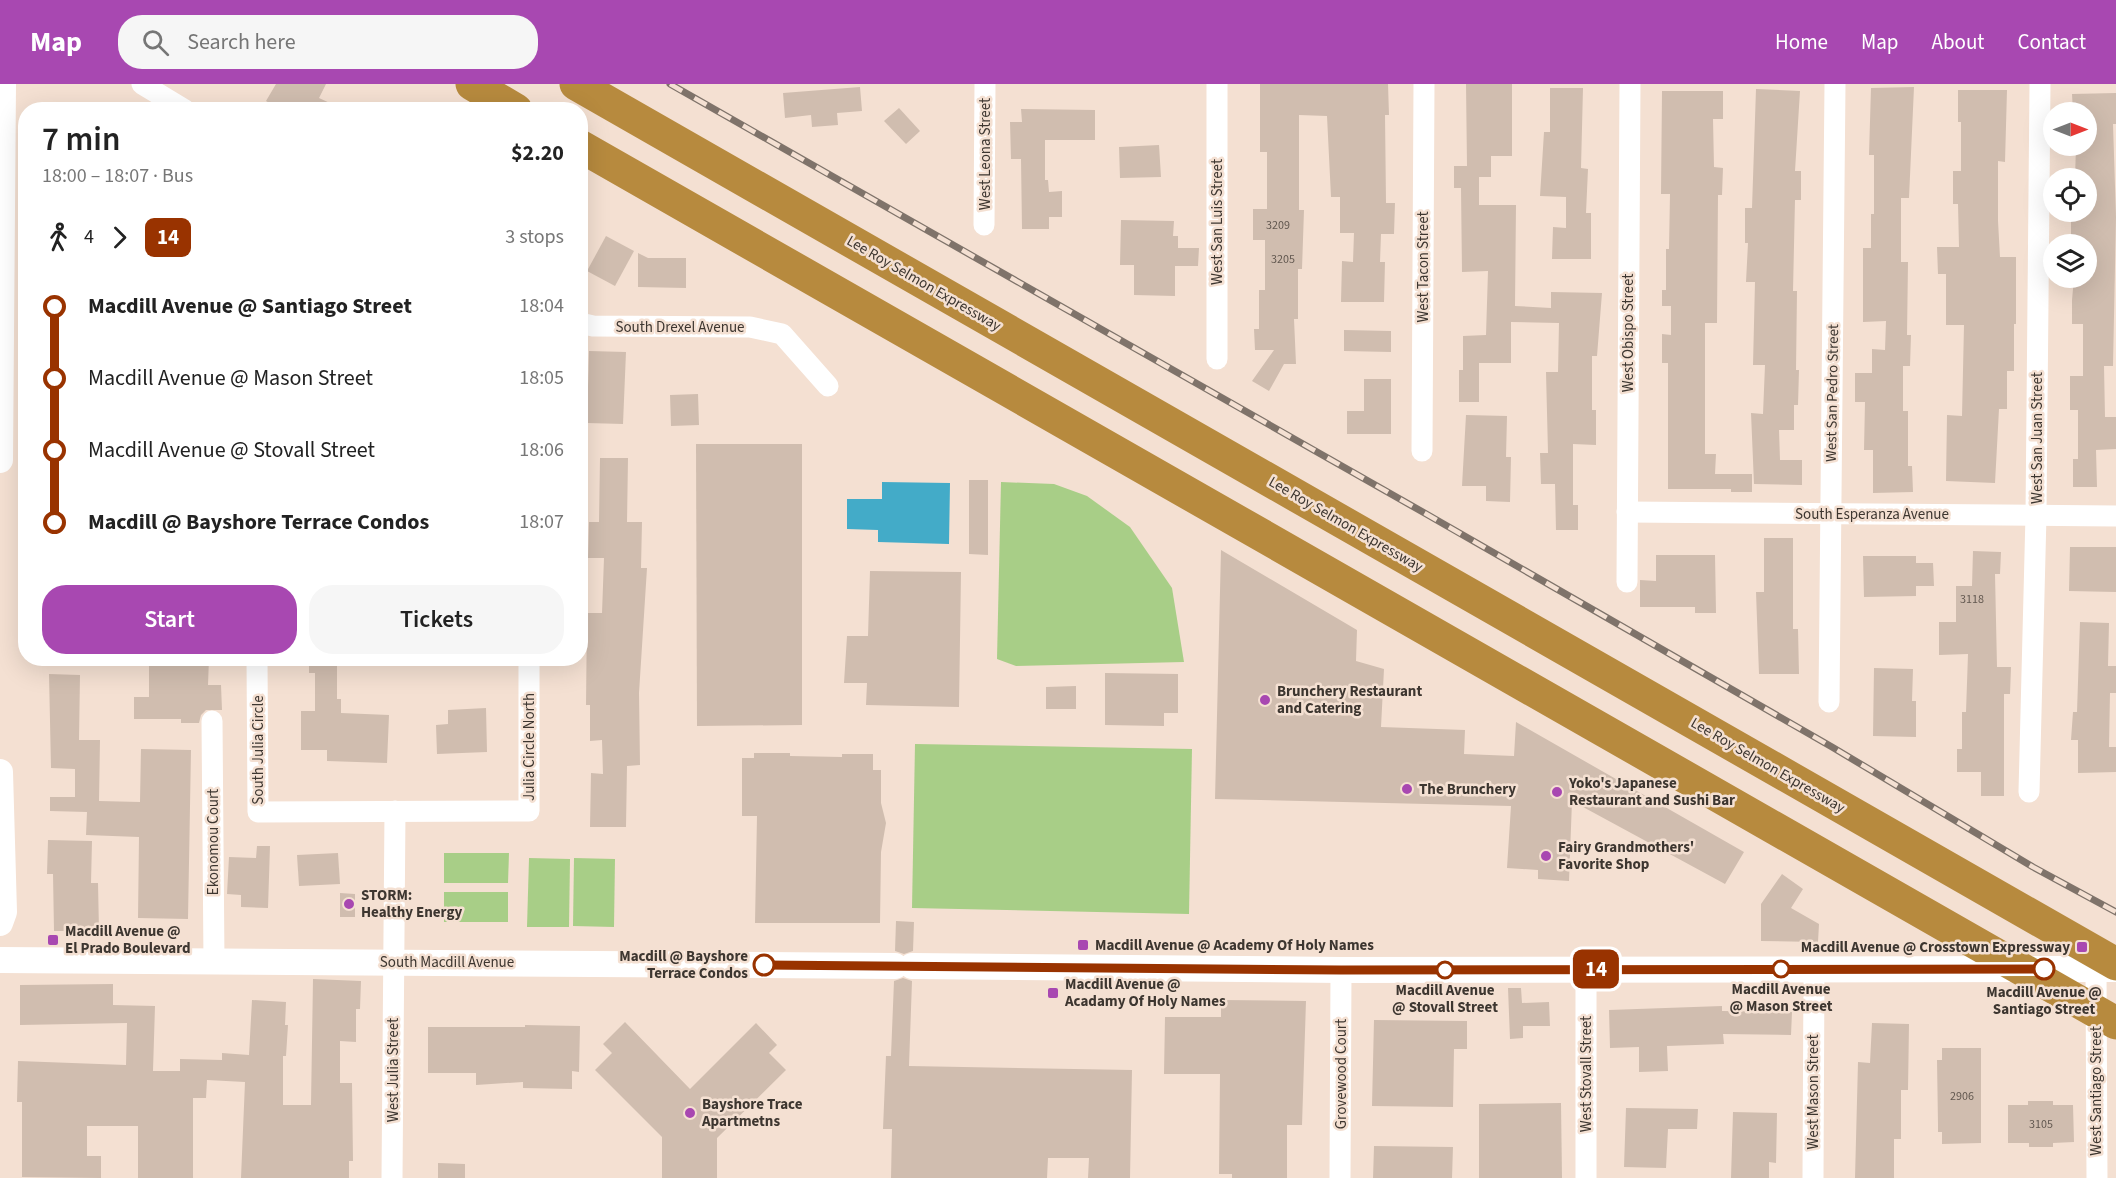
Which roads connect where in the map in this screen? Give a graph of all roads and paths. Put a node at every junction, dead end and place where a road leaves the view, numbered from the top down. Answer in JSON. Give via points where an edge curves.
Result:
{"nodes":[{"id":1,"x":3,"y":84,"type":"edge"},
{"id":2,"x":142,"y":84,"type":"edge"},
{"id":3,"x":472,"y":84,"type":"edge"},
{"id":4,"x":576,"y":84,"type":"edge"},
{"id":5,"x":985,"y":84,"type":"edge"},
{"id":6,"x":1217,"y":84,"type":"edge"},
{"id":7,"x":1424,"y":84,"type":"edge"},
{"id":8,"x":1630,"y":84,"type":"edge"},
{"id":9,"x":1835,"y":84,"type":"edge"},
{"id":10,"x":2040,"y":84,"type":"edge"},
{"id":11,"x":171,"y":102,"type":"edge"},
{"id":12,"x":502,"y":102,"type":"edge"},
{"id":13,"x":588,"y":151,"type":"edge"},
{"id":14,"x":984,"y":225,"type":"dead end"},
{"id":15,"x":588,"y":325,"type":"edge"},
{"id":16,"x":1,"y":337,"type":"edge"},
{"id":17,"x":1217,"y":359,"type":"dead end"},
{"id":18,"x":828,"y":386,"type":"dead end"},
{"id":19,"x":1422,"y":451,"type":"dead end"},
{"id":20,"x":0,"y":460,"type":"edge"},
{"id":21,"x":1627,"y":512,"type":"junction"},
{"id":22,"x":1831,"y":514,"type":"junction"},
{"id":23,"x":2036,"y":515,"type":"junction"},
{"id":24,"x":2116,"y":516,"type":"edge"},
{"id":25,"x":1627,"y":582,"type":"dead end"},
{"id":26,"x":258,"y":666,"type":"edge"},
{"id":27,"x":530,"y":666,"type":"edge"},
{"id":28,"x":1829,"y":702,"type":"dead end"},
{"id":29,"x":212,"y":721,"type":"dead end"},
{"id":30,"x":0,"y":772,"type":"edge"},
{"id":31,"x":2029,"y":792,"type":"dead end"},
{"id":32,"x":395,"y":811,"type":"junction"},
{"id":33,"x":0,"y":923,"type":"edge"},
{"id":34,"x":0,"y":960,"type":"edge"},
{"id":35,"x":214,"y":962,"type":"junction"},
{"id":36,"x":393,"y":962,"type":"junction"},
{"id":37,"x":2109,"y":967,"type":"edge"},
{"id":38,"x":1586,"y":969,"type":"junction"},
{"id":39,"x":1814,"y":969,"type":"junction"},
{"id":40,"x":1341,"y":970,"type":"junction"},
{"id":41,"x":2116,"y":1023,"type":"edge"},
{"id":42,"x":392,"y":1178,"type":"edge"},
{"id":43,"x":1340,"y":1178,"type":"edge"},
{"id":44,"x":1586,"y":1178,"type":"edge"},
{"id":45,"x":1813,"y":1178,"type":"edge"},
{"id":46,"x":2097,"y":1178,"type":"edge"}],
"edges":[{"from":1,"to":16,"type":"street"},
{"from":2,"to":11,"type":"street"},
{"from":3,"to":12,"type":"highway"},
{"from":4,"to":37,"type":"highway","name":"Lee Roy Selmon Expressway","via":[[2035,917]]},
{"from":5,"to":14,"type":"street","name":"West Leona Street"},
{"from":6,"to":17,"type":"street","name":"West San Luis Street"},
{"from":7,"to":19,"type":"street","name":"West Tacon Street"},
{"from":8,"to":21,"type":"street","name":"West Obispo Street"},
{"from":9,"to":22,"type":"street","name":"West San Pedro Street"},
{"from":10,"to":23,"type":"street","name":"West San Juan Street"},
{"from":13,"to":41,"type":"highway"},
{"from":15,"to":18,"type":"street","name":"South Drexel Avenue","via":[[750,327],[782,334]]},
{"from":16,"to":20,"type":"street"},
{"from":21,"to":22,"type":"street","name":"South Esperanza Avenue"},
{"from":21,"to":25,"type":"street","name":"West Obispo Street"},
{"from":22,"to":23,"type":"street","name":"South Esperanza Avenue"},
{"from":22,"to":28,"type":"street","name":"West San Pedro Street"},
{"from":23,"to":24,"type":"street","name":"South Esperanza Avenue"},
{"from":23,"to":31,"type":"street","name":"West San Juan Street"},
{"from":26,"to":32,"type":"street","name":"South Julia Circle","via":[[258,812]]},
{"from":27,"to":32,"type":"street","name":"Julia Circle North","via":[[529,811]]},
{"from":29,"to":35,"type":"street","name":"Ekonomou Court"},
{"from":30,"to":33,"type":"street","via":[[4,912]]},
{"from":32,"to":36,"type":"street","name":"West Julia Street"},
{"from":34,"to":35,"type":"street","name":"South Macdill Avenue"},
{"from":35,"to":36,"type":"street","name":"South Macdill Avenue"},
{"from":36,"to":40,"type":"street","name":"South Macdill Avenue"},
{"from":36,"to":42,"type":"street","name":"West Julia Street"},
{"from":37,"to":39,"type":"street","name":"South Macdill Avenue"},
{"from":37,"to":46,"type":"street","name":"West Santiago Street"},
{"from":38,"to":39,"type":"street","name":"South Macdill Avenue"},
{"from":38,"to":40,"type":"street","name":"South Macdill Avenue"},
{"from":38,"to":44,"type":"street","name":"West Stovall Street"},
{"from":39,"to":45,"type":"street","name":"West Mason Street"},
{"from":40,"to":43,"type":"street","name":"Grovewood Court"}]}
